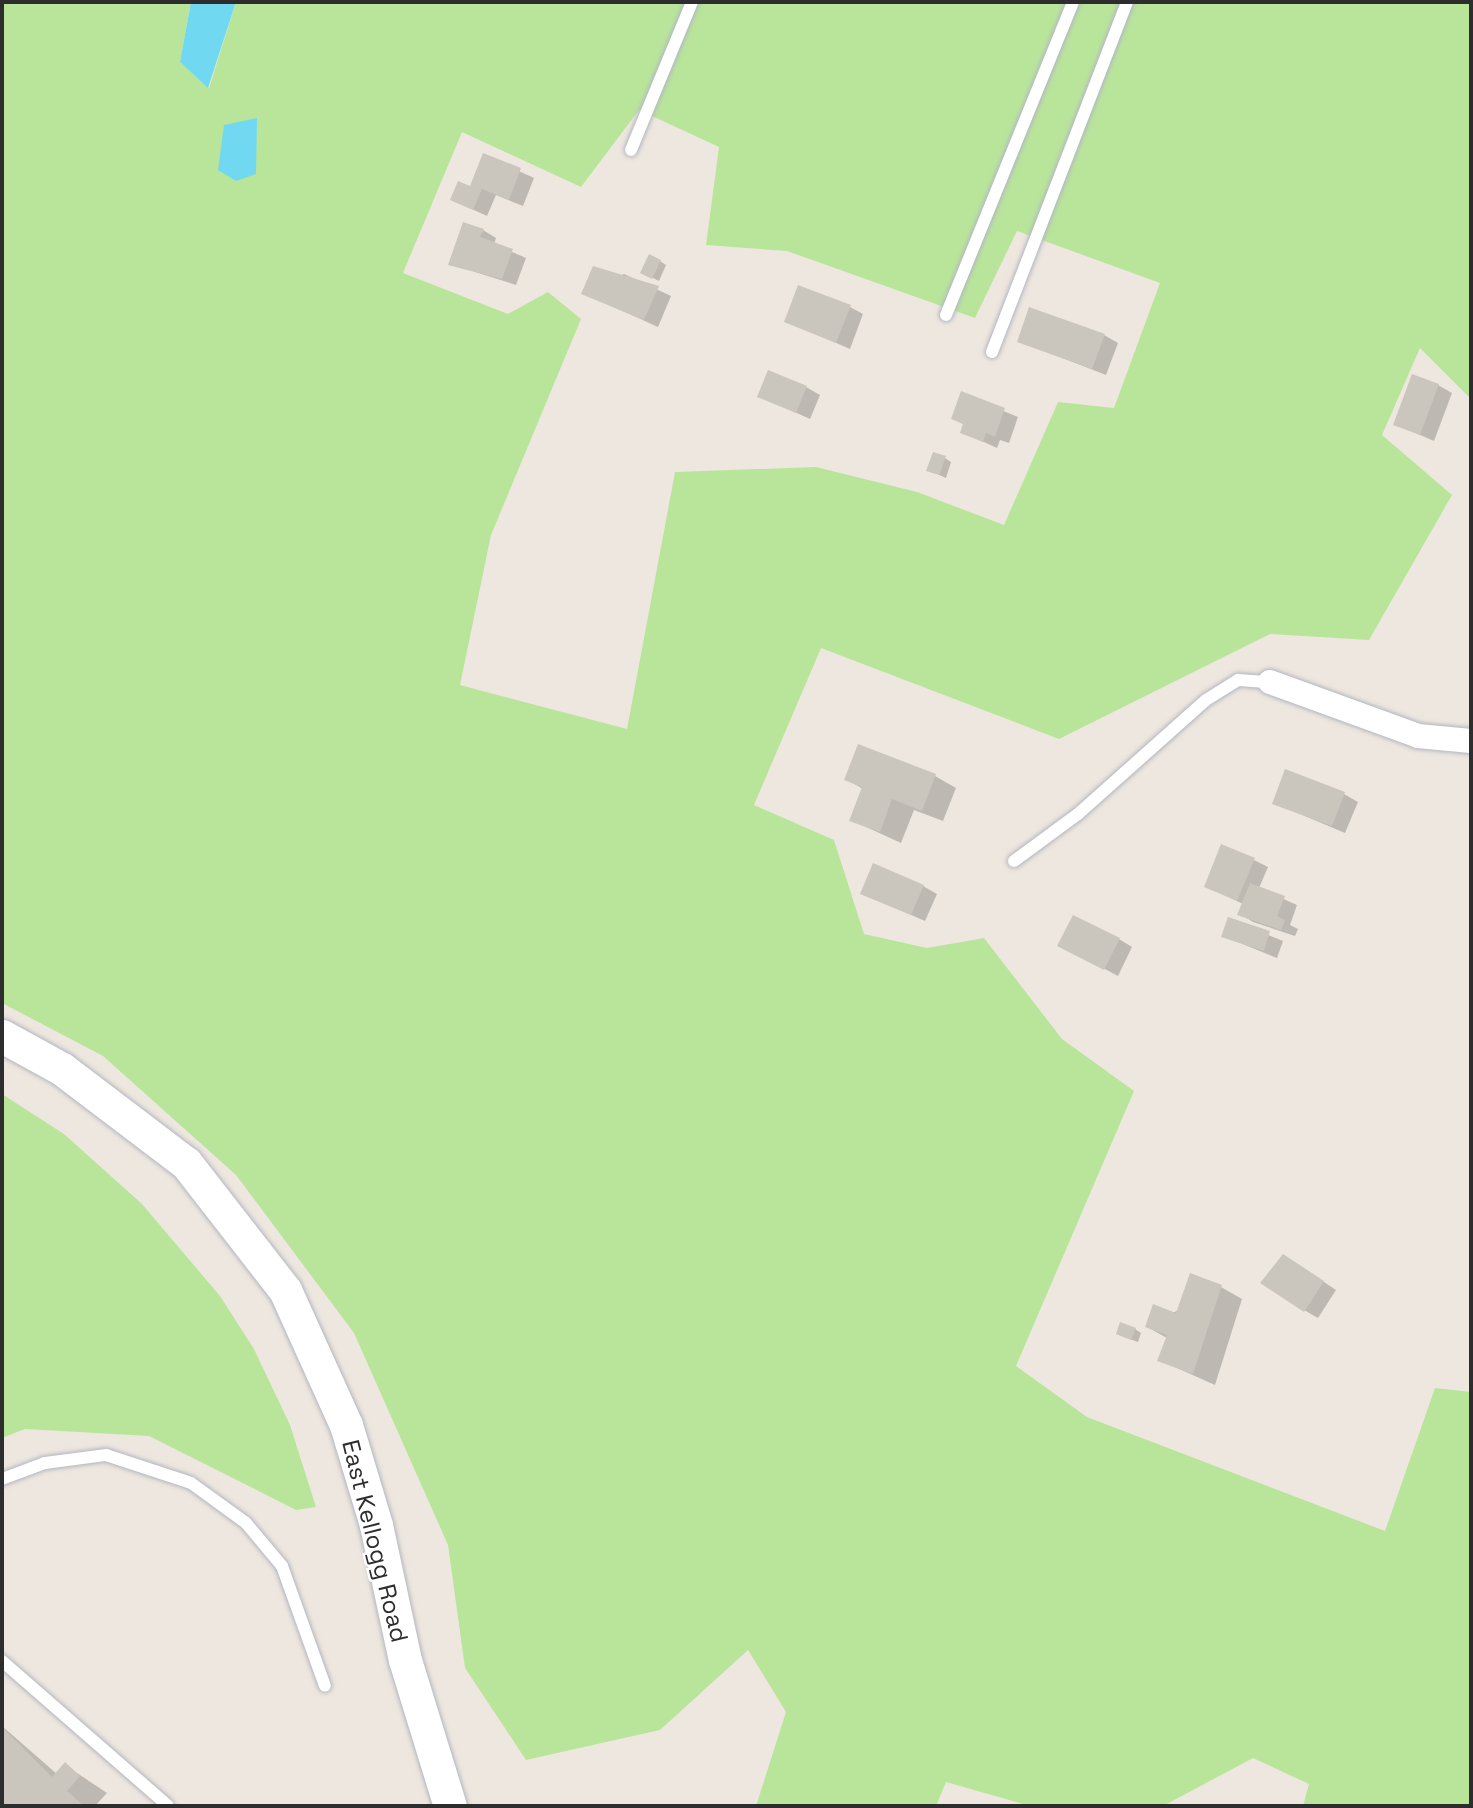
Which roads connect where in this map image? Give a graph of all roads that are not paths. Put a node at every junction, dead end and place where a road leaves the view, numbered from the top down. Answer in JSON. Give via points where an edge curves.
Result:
{"nodes":[{"id":1,"x":692,"y":2,"type":"edge"},
{"id":2,"x":1073,"y":2,"type":"edge"},
{"id":3,"x":1127,"y":2,"type":"edge"},
{"id":4,"x":631,"y":150,"type":"dead end"},
{"id":5,"x":946,"y":315,"type":"dead end"},
{"id":6,"x":992,"y":352,"type":"dead end"},
{"id":7,"x":1270,"y":682,"type":"joint"},
{"id":8,"x":1471,"y":741,"type":"edge"},
{"id":9,"x":1014,"y":861,"type":"dead end"},
{"id":10,"x":2,"y":1036,"type":"edge"},
{"id":11,"x":2,"y":1479,"type":"edge"},
{"id":12,"x":2,"y":1661,"type":"edge"},
{"id":13,"x":325,"y":1686,"type":"dead end"},
{"id":14,"x":168,"y":1806,"type":"edge"},
{"id":15,"x":450,"y":1806,"type":"edge"}],
"edges":[{"from":1,"to":4,"type":"lane"},
{"from":2,"to":5,"type":"lane"},
{"from":3,"to":6,"type":"lane"},
{"from":7,"to":8,"type":"street","via":[[1418,736]]},
{"from":7,"to":9,"type":"lane","via":[[1238,680],[1206,700],[1078,814]]},
{"from":10,"to":15,"type":"street","name":"East Kellogg Road","via":[[62,1069],[186,1163],[285,1290],[346,1425],[376,1525],[405,1660]]},
{"from":11,"to":13,"type":"lane","via":[[46,1463],[106,1455],[191,1483],[246,1522],[282,1566]]},
{"from":12,"to":14,"type":"lane"}]}
